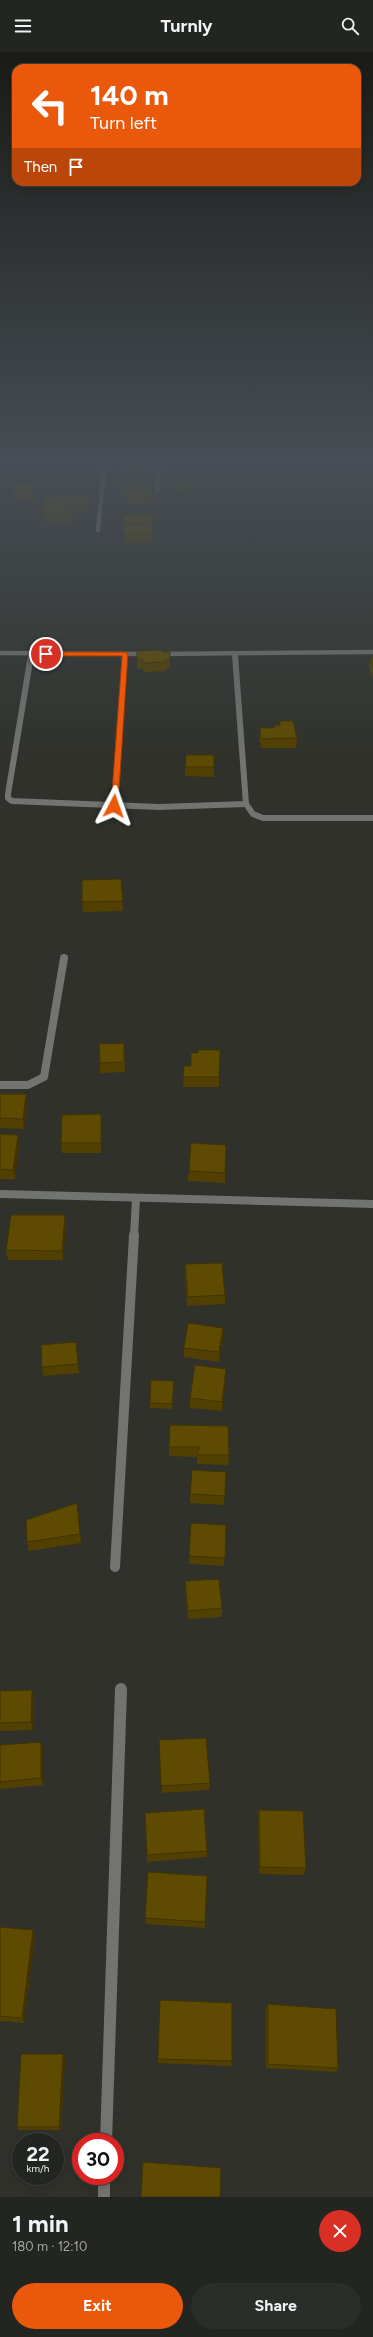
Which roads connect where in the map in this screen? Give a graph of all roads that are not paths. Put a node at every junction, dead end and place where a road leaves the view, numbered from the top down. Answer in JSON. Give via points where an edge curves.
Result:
{"nodes":[{"id":1,"x":373,"y":652,"type":"edge"},
{"id":2,"x":0,"y":653,"type":"edge"},
{"id":3,"x":31,"y":654,"type":"junction"},
{"id":4,"x":125,"y":654,"type":"junction"},
{"id":5,"x":235,"y":654,"type":"junction"},
{"id":6,"x":246,"y":804,"type":"junction"},
{"id":7,"x":114,"y":806,"type":"junction"},
{"id":8,"x":373,"y":818,"type":"edge"},
{"id":9,"x":64,"y":958,"type":"dead end"},
{"id":10,"x":0,"y":1085,"type":"edge"},
{"id":11,"x":0,"y":1194,"type":"edge"},
{"id":12,"x":136,"y":1199,"type":"junction"},
{"id":13,"x":373,"y":1204,"type":"edge"},
{"id":14,"x":115,"y":1567,"type":"dead end"},
{"id":15,"x":121,"y":1689,"type":"dead end"},
{"id":16,"x":106,"y":2133,"type":"edge"},
{"id":17,"x":104,"y":2185,"type":"edge"},
{"id":18,"x":104,"y":2197,"type":"edge"}],
"edges":[{"from":1,"to":5,"type":"street"},
{"from":2,"to":3,"type":"street"},
{"from":3,"to":4,"type":"street"},
{"from":3,"to":7,"type":"street","via":[[8,798],[18,803]]},
{"from":4,"to":5,"type":"street"},
{"from":4,"to":7,"type":"street"},
{"from":5,"to":6,"type":"street"},
{"from":6,"to":7,"type":"street"},
{"from":6,"to":8,"type":"street","via":[[253,815],[264,818]]},
{"from":9,"to":10,"type":"street","via":[[44,1077],[28,1084]]},
{"from":11,"to":12,"type":"street"},
{"from":12,"to":13,"type":"street"},
{"from":12,"to":14,"type":"street"},
{"from":15,"to":16,"type":"street"},
{"from":17,"to":18,"type":"street"}]}
